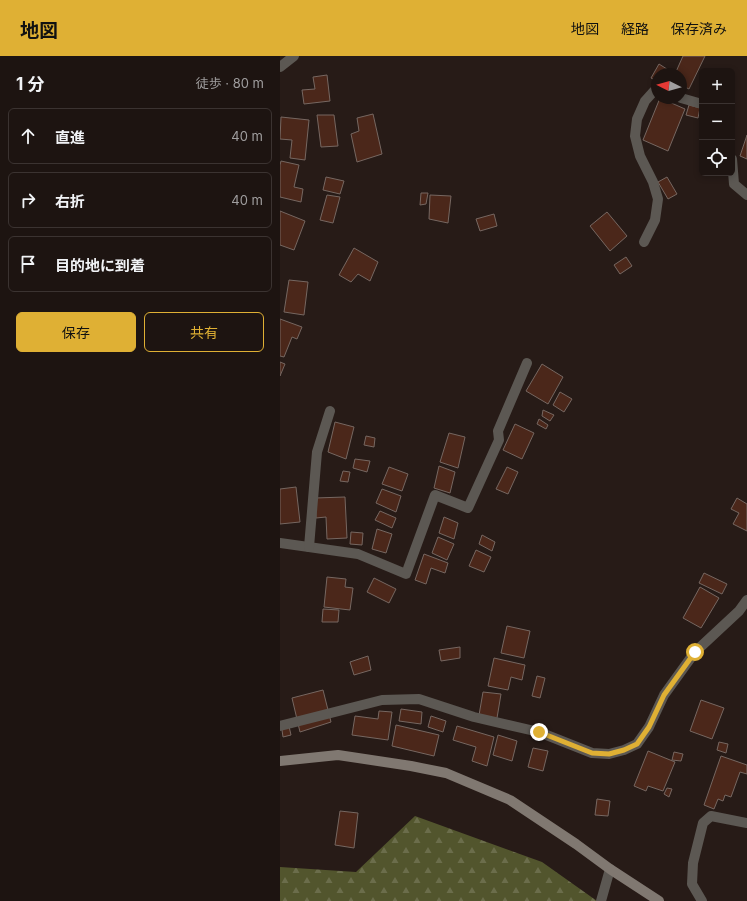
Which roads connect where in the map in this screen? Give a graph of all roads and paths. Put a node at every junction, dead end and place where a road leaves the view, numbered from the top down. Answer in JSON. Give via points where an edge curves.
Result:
{"nodes":[{"id":1,"x":294,"y":56,"type":"edge"},
{"id":2,"x":280,"y":67,"type":"edge"},
{"id":3,"x":651,"y":94,"type":"edge"},
{"id":4,"x":687,"y":100,"type":"edge"},
{"id":5,"x":699,"y":103,"type":"edge"},
{"id":6,"x":733,"y":176,"type":"edge"},
{"id":7,"x":747,"y":195,"type":"edge"},
{"id":8,"x":644,"y":242,"type":"dead end"},
{"id":9,"x":527,"y":363,"type":"dead end"},
{"id":10,"x":330,"y":411,"type":"dead end"},
{"id":11,"x":280,"y":543,"type":"edge"},
{"id":12,"x":309,"y":547,"type":"junction"},
{"id":13,"x":747,"y":600,"type":"edge"},
{"id":14,"x":743,"y":613,"type":"edge"},
{"id":15,"x":280,"y":726,"type":"edge"},
{"id":16,"x":280,"y":761,"type":"edge"},
{"id":17,"x":747,"y":823,"type":"edge"},
{"id":18,"x":610,"y":869,"type":"junction"},
{"id":19,"x":601,"y":901,"type":"edge"},
{"id":20,"x":659,"y":901,"type":"edge"},
{"id":21,"x":702,"y":901,"type":"edge"}],
"edges":[{"from":1,"to":2,"type":"street"},
{"from":3,"to":8,"type":"street","via":[[637,119],[635,136],[640,156],[658,199],[655,220]]},
{"from":4,"to":5,"type":"street"},
{"from":6,"to":7,"type":"street","via":[[734,184]]},
{"from":9,"to":12,"type":"street","via":[[498,431],[499,440],[468,508],[435,495],[406,574],[358,554]]},
{"from":10,"to":12,"type":"street","via":[[317,452]]},
{"from":11,"to":12,"type":"street"},
{"from":13,"to":14,"type":"street"},
{"from":14,"to":15,"type":"street","via":[[695,652],[664,695],[649,727],[637,744],[609,754],[592,753],[539,732],[474,717],[419,699],[382,700]]},
{"from":16,"to":18,"type":"street","via":[[338,755],[446,773],[510,800]]},
{"from":17,"to":21,"type":"street","via":[[711,816],[703,823],[693,863],[692,884]]},
{"from":18,"to":19,"type":"street"},
{"from":18,"to":20,"type":"street"}]}
